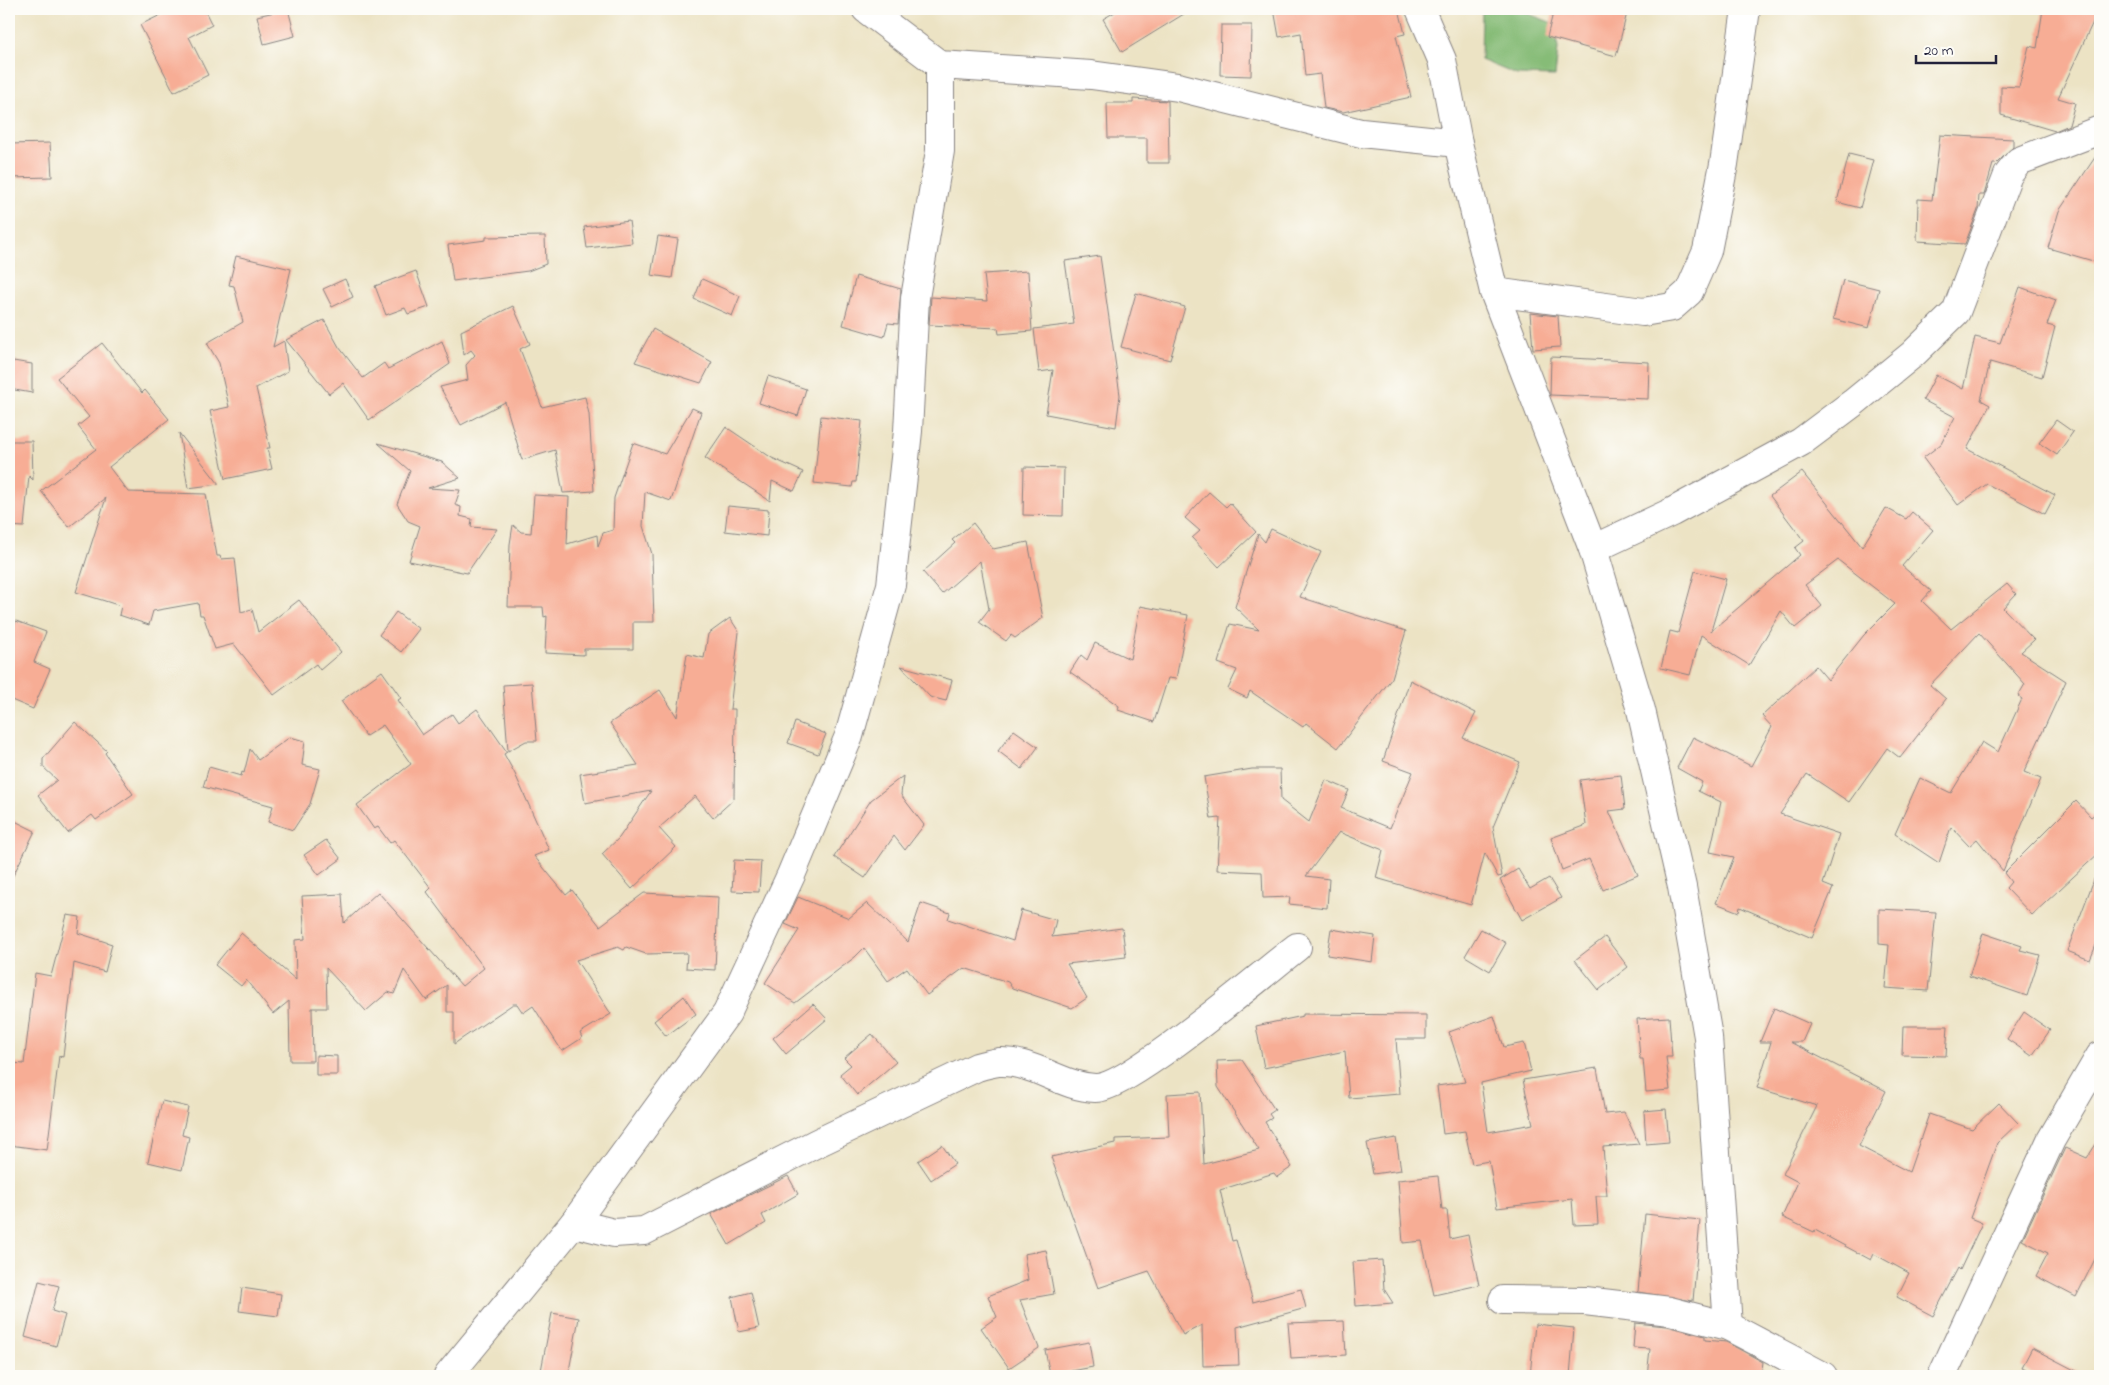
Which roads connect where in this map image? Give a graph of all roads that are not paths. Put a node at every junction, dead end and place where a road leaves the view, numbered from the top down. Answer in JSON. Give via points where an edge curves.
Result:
{"nodes":[{"id":1,"x":866,"y":9,"type":"edge"},
{"id":2,"x":1420,"y":9,"type":"edge"},
{"id":3,"x":1746,"y":9,"type":"edge"},
{"id":4,"x":940,"y":64,"type":"junction"},
{"id":5,"x":2100,"y":130,"type":"edge"},
{"id":6,"x":1458,"y":143,"type":"junction"},
{"id":7,"x":1494,"y":292,"type":"junction"},
{"id":8,"x":1593,"y":549,"type":"junction"},
{"id":9,"x":1298,"y":947,"type":"dead end"},
{"id":10,"x":2100,"y":1056,"type":"edge"},
{"id":11,"x":574,"y":1223,"type":"junction"},
{"id":12,"x":1503,"y":1300,"type":"dead end"},
{"id":13,"x":1728,"y":1326,"type":"junction"},
{"id":14,"x":448,"y":1376,"type":"edge"},
{"id":15,"x":1823,"y":1376,"type":"edge"},
{"id":16,"x":1942,"y":1376,"type":"edge"}],
"edges":[{"from":1,"to":4,"type":"street"},
{"from":2,"to":6,"type":"street","via":[[1442,60]]},
{"from":3,"to":7,"type":"street","via":[[1708,252],[1689,292],[1672,307],[1643,312]]},
{"from":4,"to":6,"type":"street","via":[[1091,75],[1178,87],[1361,133]]},
{"from":4,"to":11,"type":"street","via":[[940,151],[916,298],[908,431],[892,585],[849,736],[791,875],[727,1013]]},
{"from":5,"to":8,"type":"street","via":[[2019,161],[2008,175],[1956,312],[1913,354],[1801,442],[1672,512]]},
{"from":6,"to":7,"type":"street"},
{"from":7,"to":8,"type":"street"},
{"from":8,"to":13,"type":"street","via":[[1640,710],[1682,887],[1708,1037]]},
{"from":9,"to":11,"type":"street","via":[[1173,1045],[1128,1076],[1096,1088],[1064,1082],[1025,1066],[1000,1062],[977,1067],[644,1231],[614,1232]]},
{"from":10,"to":16,"type":"street","via":[[2051,1140]]},
{"from":11,"to":14,"type":"street"},
{"from":12,"to":13,"type":"street","via":[[1613,1304],[1670,1311]]},
{"from":13,"to":15,"type":"street"}]}
